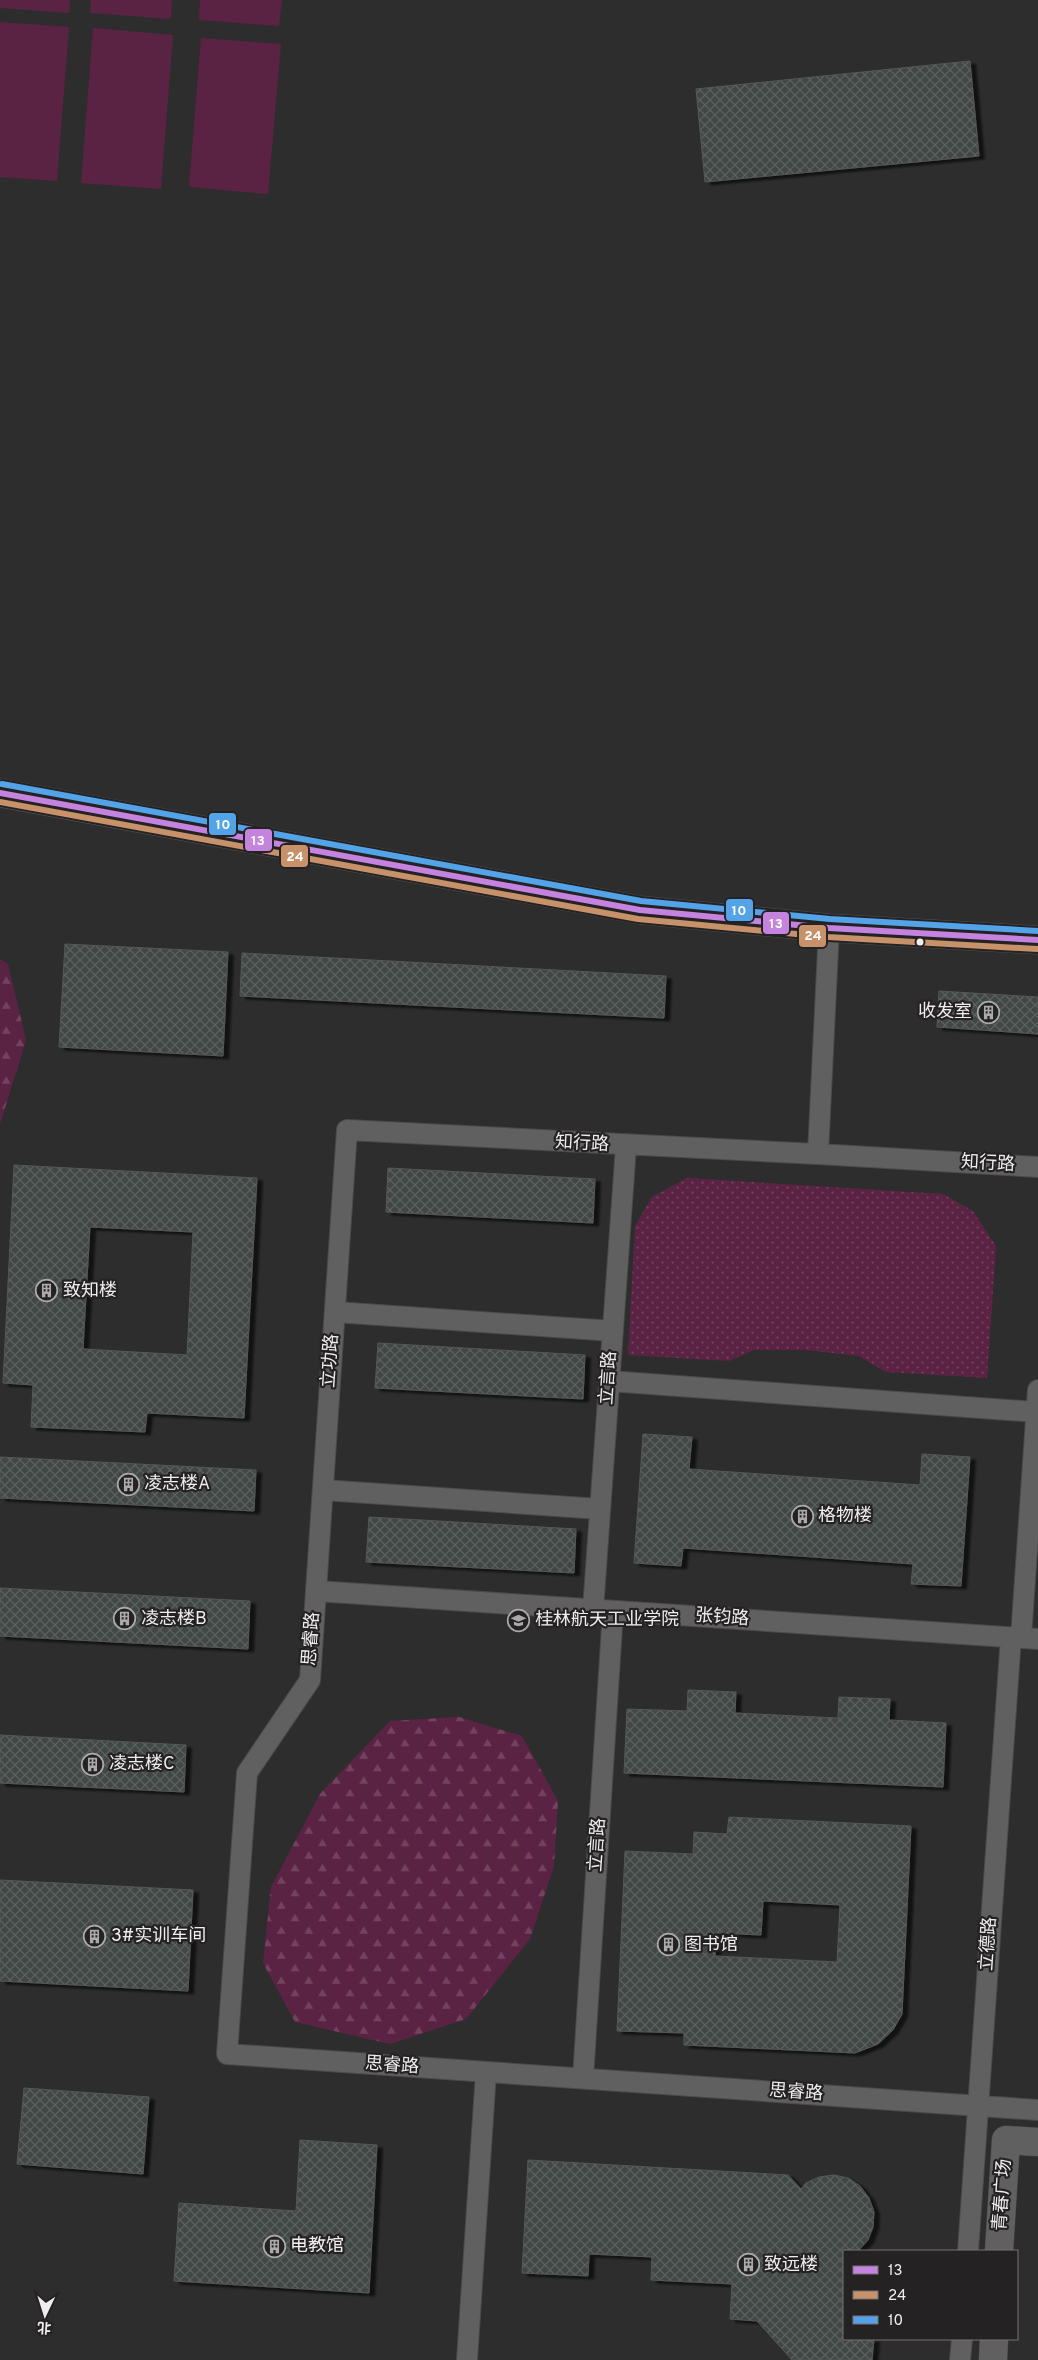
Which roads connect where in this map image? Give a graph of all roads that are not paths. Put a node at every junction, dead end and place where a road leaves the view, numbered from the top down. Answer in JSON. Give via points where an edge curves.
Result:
{"nodes":[{"id":1,"x":0,"y":793,"type":"edge"},
{"id":2,"x":829,"y":928,"type":"junction"},
{"id":3,"x":1038,"y":940,"type":"edge"},
{"id":4,"x":347,"y":1130,"type":"joint"},
{"id":5,"x":626,"y":1146,"type":"junction"},
{"id":6,"x":818,"y":1154,"type":"junction"},
{"id":7,"x":1038,"y":1167,"type":"edge"},
{"id":8,"x":334,"y":1312,"type":"junction"},
{"id":9,"x":613,"y":1331,"type":"junction"},
{"id":10,"x":609,"y":1381,"type":"junction"},
{"id":11,"x":1038,"y":1390,"type":"edge"},
{"id":12,"x":1036,"y":1412,"type":"junction"},
{"id":13,"x":323,"y":1490,"type":"junction"},
{"id":14,"x":600,"y":1509,"type":"junction"},
{"id":15,"x":1034,"y":1525,"type":"edge"},
{"id":16,"x":316,"y":1592,"type":"junction"},
{"id":17,"x":593,"y":1610,"type":"junction"},
{"id":18,"x":614,"y":1611,"type":"junction"},
{"id":19,"x":1023,"y":1638,"type":"edge"},
{"id":20,"x":486,"y":2072,"type":"junction"},
{"id":21,"x":583,"y":2078,"type":"junction"},
{"id":22,"x":978,"y":2106,"type":"junction"},
{"id":23,"x":1038,"y":2110,"type":"edge"},
{"id":24,"x":1038,"y":2142,"type":"edge"},
{"id":25,"x":968,"y":2250,"type":"edge"},
{"id":26,"x":1000,"y":2250,"type":"edge"},
{"id":27,"x":962,"y":2340,"type":"edge"},
{"id":28,"x":994,"y":2340,"type":"edge"},
{"id":29,"x":467,"y":2360,"type":"edge"},
{"id":30,"x":960,"y":2360,"type":"edge"},
{"id":31,"x":993,"y":2360,"type":"edge"}],
"edges":[{"from":1,"to":2,"type":"main road","via":[[640,910]]},
{"from":2,"to":3,"type":"main road"},
{"from":2,"to":6,"type":"lane"},
{"from":4,"to":5,"type":"lane","name":"知行路"},
{"from":4,"to":8,"type":"lane","name":"立功路"},
{"from":5,"to":6,"type":"lane","name":"知行路"},
{"from":5,"to":9,"type":"lane","name":"立言路"},
{"from":6,"to":7,"type":"lane","name":"知行路"},
{"from":8,"to":9,"type":"lane"},
{"from":8,"to":13,"type":"lane","name":"立功路"},
{"from":9,"to":10,"type":"lane","name":"立言路"},
{"from":10,"to":12,"type":"lane"},
{"from":10,"to":14,"type":"lane","name":"立言路"},
{"from":11,"to":12,"type":"lane","name":"立德路"},
{"from":12,"to":15,"type":"lane","name":"立德路"},
{"from":13,"to":14,"type":"lane"},
{"from":13,"to":16,"type":"lane","name":"立功路"},
{"from":14,"to":17,"type":"lane","name":"立言路"},
{"from":15,"to":19,"type":"lane","name":"立德路"},
{"from":16,"to":17,"type":"lane","name":"张钧路"},
{"from":16,"to":20,"type":"lane","name":"思睿路","via":[[310,1680],[247,1773],[227,2054]]},
{"from":17,"to":18,"type":"lane","name":"张钧路"},
{"from":18,"to":19,"type":"lane","name":"张钧路"},
{"from":18,"to":21,"type":"lane","name":"立言路"},
{"from":19,"to":22,"type":"lane","name":"立德路"},
{"from":20,"to":21,"type":"lane","name":"思睿路"},
{"from":20,"to":29,"type":"lane"},
{"from":21,"to":22,"type":"lane","name":"思睿路"},
{"from":22,"to":23,"type":"lane","name":"思睿路"},
{"from":22,"to":25,"type":"lane","name":"立德路"},
{"from":24,"to":26,"type":"main road","name":"青春广场","via":[[1006,2140]]},
{"from":27,"to":30,"type":"lane"},
{"from":28,"to":31,"type":"main road"}]}
